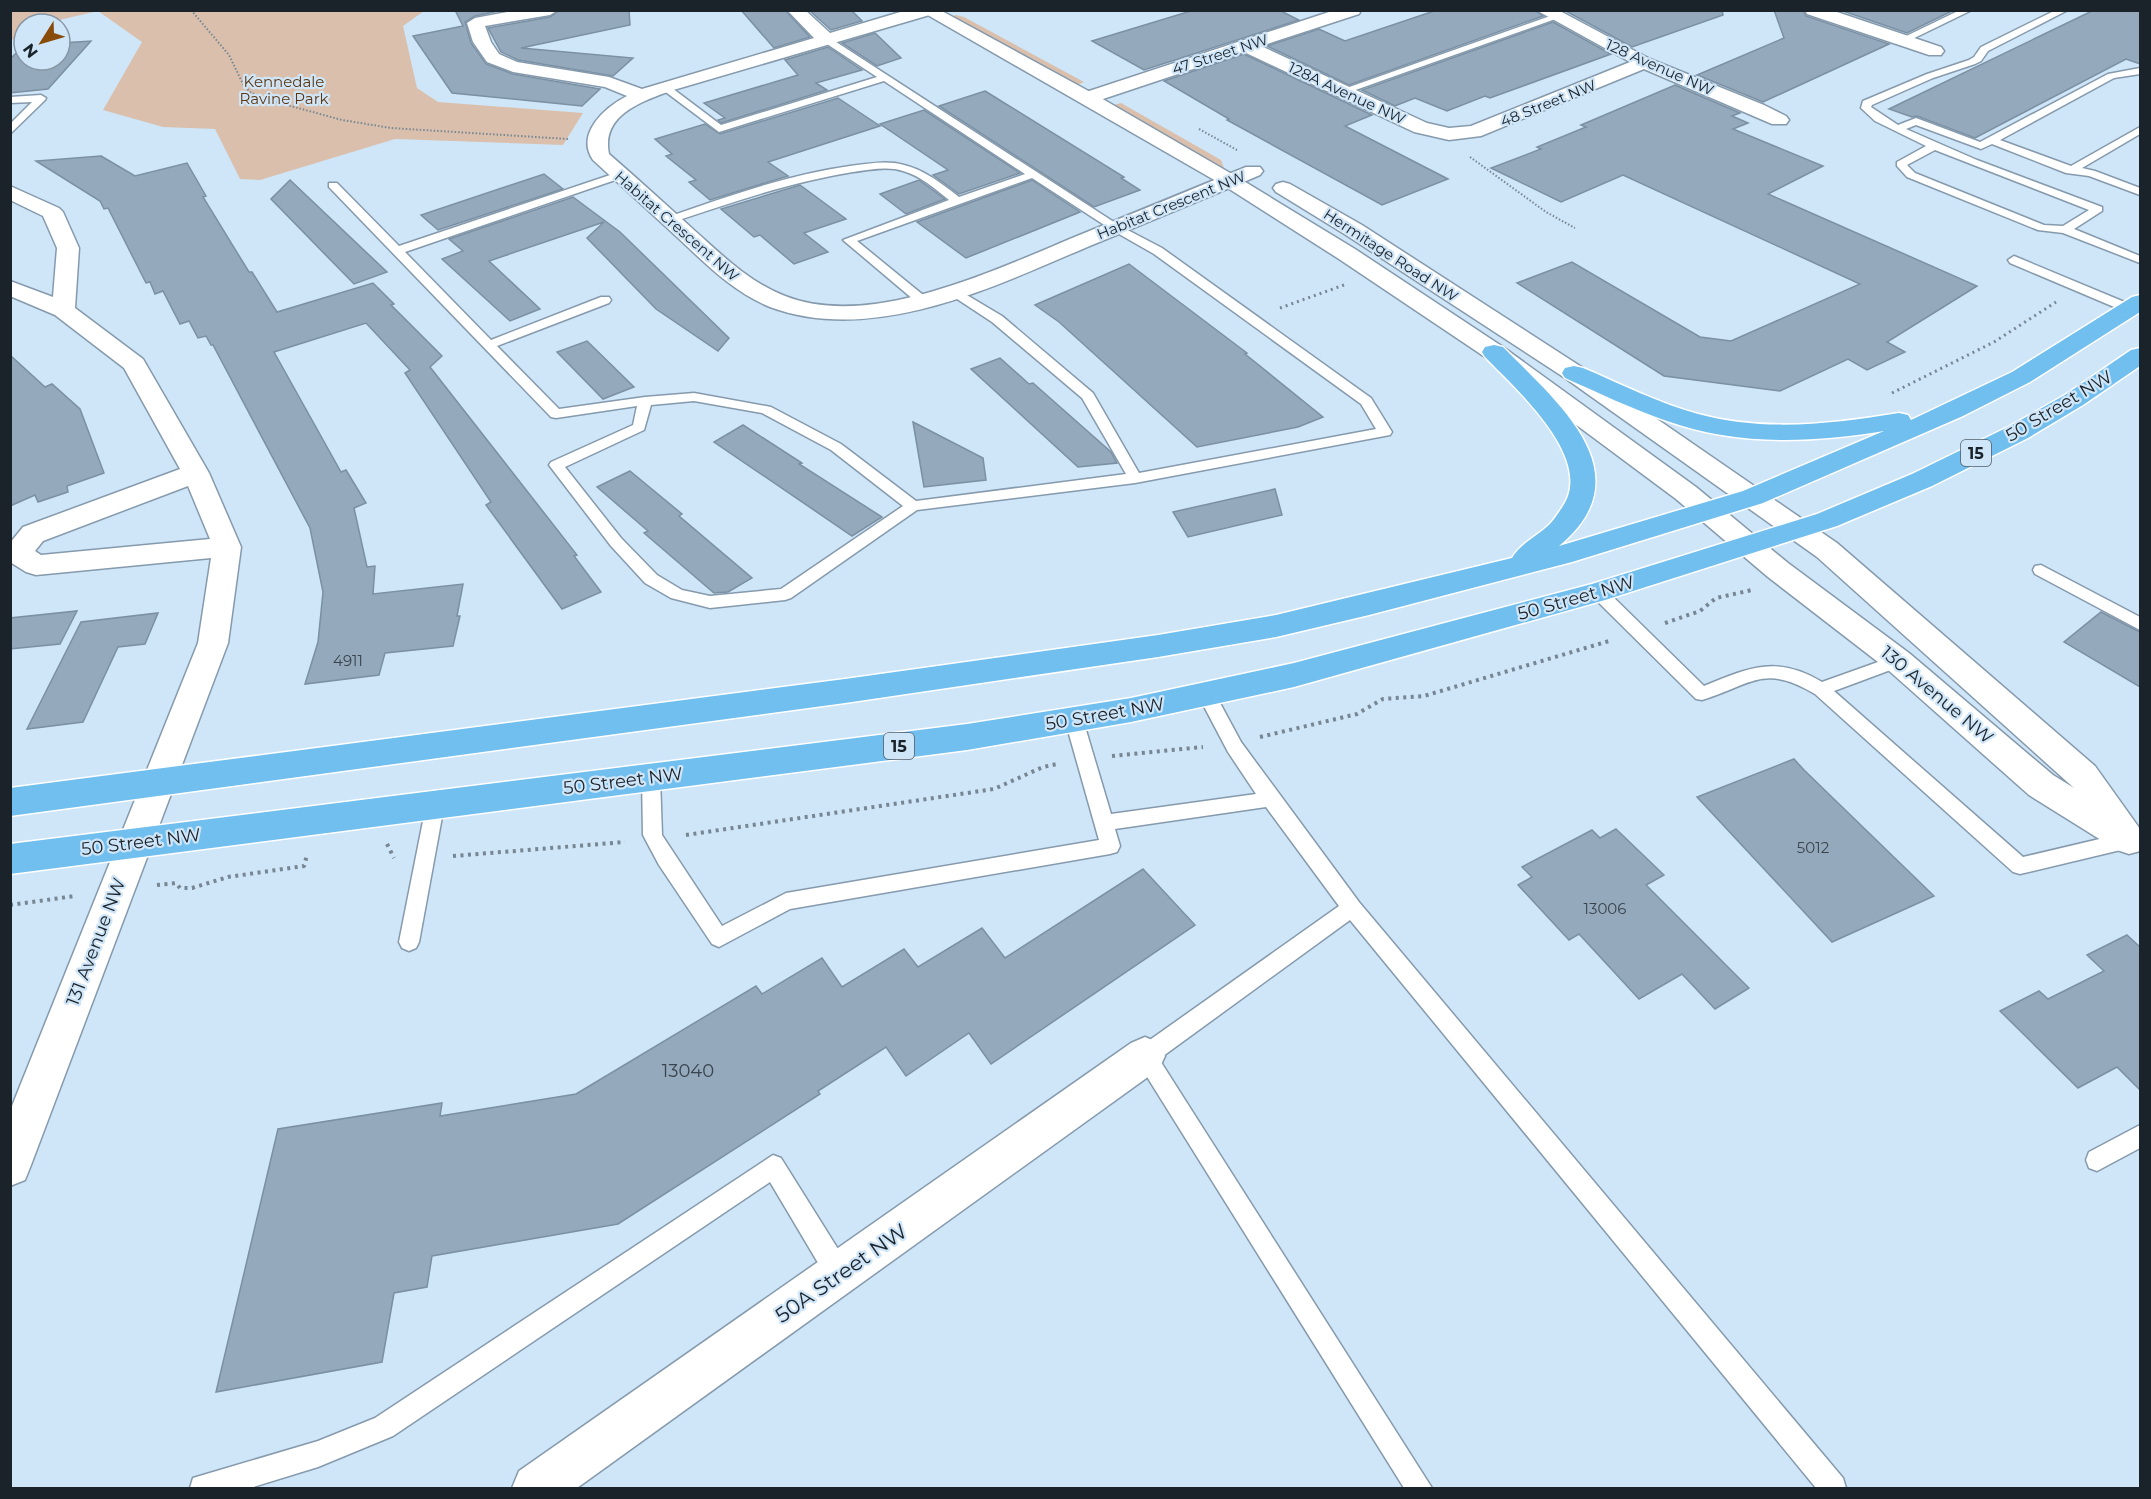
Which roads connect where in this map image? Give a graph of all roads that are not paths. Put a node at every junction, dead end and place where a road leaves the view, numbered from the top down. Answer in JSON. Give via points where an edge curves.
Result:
{"nodes":[{"id":1,"x":550,"y":10,"type":"edge"},
{"id":2,"x":795,"y":10,"type":"edge"},
{"id":3,"x":927,"y":10,"type":"edge"},
{"id":4,"x":965,"y":10,"type":"edge"},
{"id":5,"x":1353,"y":10,"type":"edge"},
{"id":6,"x":1813,"y":10,"type":"edge"},
{"id":7,"x":1968,"y":10,"type":"edge"},
{"id":8,"x":2064,"y":10,"type":"edge"},
{"id":9,"x":1550,"y":14,"type":"edge"},
{"id":10,"x":827,"y":40,"type":"junction"},
{"id":11,"x":1901,"y":41,"type":"junction"},
{"id":12,"x":1246,"y":46,"type":"junction"},
{"id":13,"x":1935,"y":51,"type":"dead end"},
{"id":14,"x":1644,"y":63,"type":"junction"},
{"id":15,"x":2140,"y":71,"type":"edge"},
{"id":16,"x":884,"y":78,"type":"junction"},
{"id":17,"x":664,"y":87,"type":"junction"},
{"id":18,"x":1109,"y":91,"type":"junction"},
{"id":19,"x":1343,"y":91,"type":"junction"},
{"id":20,"x":642,"y":96,"type":"junction"},
{"id":21,"x":1087,"y":98,"type":"junction"},
{"id":22,"x":10,"y":100,"type":"edge"},
{"id":23,"x":1150,"y":114,"type":"dead end"},
{"id":24,"x":1779,"y":120,"type":"dead end"},
{"id":25,"x":1898,"y":129,"type":"junction"},
{"id":26,"x":2140,"y":130,"type":"edge"},
{"id":27,"x":10,"y":131,"type":"edge"},
{"id":28,"x":1449,"y":134,"type":"joint"},
{"id":29,"x":1991,"y":140,"type":"junction"},
{"id":30,"x":1935,"y":146,"type":"junction"},
{"id":31,"x":1231,"y":171,"type":"junction"},
{"id":32,"x":1253,"y":171,"type":"joint"},
{"id":33,"x":1034,"y":174,"type":"junction"},
{"id":34,"x":620,"y":176,"type":"junction"},
{"id":35,"x":2056,"y":178,"type":"junction"},
{"id":36,"x":333,"y":185,"type":"dead end"},
{"id":37,"x":10,"y":192,"type":"edge"},
{"id":38,"x":2140,"y":192,"type":"edge"},
{"id":39,"x":2140,"y":201,"type":"edge"},
{"id":40,"x":958,"y":202,"type":"junction"},
{"id":41,"x":669,"y":220,"type":"junction"},
{"id":42,"x":1116,"y":228,"type":"junction"},
{"id":43,"x":2065,"y":230,"type":"junction"},
{"id":44,"x":398,"y":250,"type":"junction"},
{"id":45,"x":2014,"y":260,"type":"dead end"},
{"id":46,"x":2140,"y":260,"type":"edge"},
{"id":47,"x":10,"y":288,"type":"edge"},
{"id":48,"x":955,"y":292,"type":"junction"},
{"id":49,"x":605,"y":300,"type":"dead end"},
{"id":50,"x":924,"y":302,"type":"junction"},
{"id":51,"x":2135,"y":305,"type":"edge"},
{"id":52,"x":63,"y":310,"type":"junction"},
{"id":53,"x":491,"y":344,"type":"junction"},
{"id":54,"x":1494,"y":352,"type":"junction"},
{"id":55,"x":2140,"y":355,"type":"edge"},
{"id":56,"x":1574,"y":373,"type":"junction"},
{"id":57,"x":645,"y":400,"type":"junction"},
{"id":58,"x":1954,"y":411,"type":"junction"},
{"id":59,"x":196,"y":473,"type":"junction"},
{"id":60,"x":1135,"y":478,"type":"junction"},
{"id":61,"x":1753,"y":497,"type":"junction"},
{"id":62,"x":912,"y":506,"type":"junction"},
{"id":63,"x":1709,"y":511,"type":"junction"},
{"id":64,"x":1799,"y":529,"type":"junction"},
{"id":65,"x":1759,"y":543,"type":"junction"},
{"id":66,"x":227,"y":547,"type":"junction"},
{"id":67,"x":1509,"y":569,"type":"junction"},
{"id":68,"x":2041,"y":570,"type":"dead end"},
{"id":69,"x":1599,"y":592,"type":"junction"},
{"id":70,"x":2140,"y":624,"type":"edge"},
{"id":71,"x":1941,"y":650,"type":"junction"},
{"id":72,"x":1898,"y":660,"type":"junction"},
{"id":73,"x":1821,"y":689,"type":"junction"},
{"id":74,"x":1207,"y":695,"type":"junction"},
{"id":75,"x":1074,"y":720,"type":"junction"},
{"id":76,"x":651,"y":777,"type":"junction"},
{"id":77,"x":159,"y":783,"type":"junction"},
{"id":78,"x":1270,"y":799,"type":"junction"},
{"id":79,"x":10,"y":802,"type":"edge"},
{"id":80,"x":435,"y":806,"type":"junction"},
{"id":81,"x":1104,"y":823,"type":"junction"},
{"id":82,"x":136,"y":842,"type":"junction"},
{"id":83,"x":2134,"y":846,"type":"edge"},
{"id":84,"x":10,"y":859,"type":"edge"},
{"id":85,"x":1352,"y":908,"type":"junction"},
{"id":86,"x":409,"y":942,"type":"dead end"},
{"id":87,"x":1145,"y":1056,"type":"junction"},
{"id":88,"x":2140,"y":1136,"type":"edge"},
{"id":89,"x":2097,"y":1160,"type":"dead end"},
{"id":90,"x":10,"y":1165,"type":"edge"},
{"id":91,"x":838,"y":1274,"type":"junction"},
{"id":92,"x":203,"y":1488,"type":"edge"},
{"id":93,"x":536,"y":1488,"type":"edge"},
{"id":94,"x":1419,"y":1488,"type":"edge"},
{"id":95,"x":1833,"y":1488,"type":"edge"}],
"edges":[{"from":1,"to":20,"type":"street","via":[[475,23],[493,58],[513,67],[609,82]]},
{"from":2,"to":10,"type":"street"},
{"from":3,"to":10,"type":"street"},
{"from":3,"to":21,"type":"street","name":"Hermitage Road NW"},
{"from":4,"to":18,"type":"street"},
{"from":5,"to":12,"type":"street","name":"47 Street NW"},
{"from":6,"to":11,"type":"street"},
{"from":7,"to":11,"type":"lane"},
{"from":8,"to":25,"type":"lane","via":[[1984,49],[1972,63],[1867,103],[1869,113]]},
{"from":9,"to":14,"type":"street","name":"128 Avenue NW"},
{"from":9,"to":19,"type":"lane"},
{"from":10,"to":16,"type":"lane"},
{"from":10,"to":17,"type":"street"},
{"from":11,"to":13,"type":"street"},
{"from":12,"to":18,"type":"street","name":"47 Street NW"},
{"from":12,"to":19,"type":"street","name":"128A Avenue NW"},
{"from":14,"to":24,"type":"street","name":"128 Avenue NW"},
{"from":14,"to":28,"type":"street","name":"48 Street NW","via":[[1485,129]]},
{"from":15,"to":29,"type":"lane","via":[[2111,76]]},
{"from":16,"to":17,"type":"lane","via":[[719,129]]},
{"from":16,"to":33,"type":"lane"},
{"from":17,"to":20,"type":"street"},
{"from":18,"to":21,"type":"street","name":"47 Street NW"},
{"from":18,"to":23,"type":"street"},
{"from":19,"to":28,"type":"street","name":"128A Avenue NW","via":[[1421,128]]},
{"from":20,"to":34,"type":"street","name":"Habitat Crescent NW","via":[[616,110],[600,128],[596,140],[600,156]]},
{"from":21,"to":31,"type":"street","name":"Hermitage Road NW"},
{"from":22,"to":27,"type":"lane","via":[[40,98]]},
{"from":25,"to":29,"type":"lane","via":[[1916,121],[1981,146]]},
{"from":25,"to":30,"type":"lane"},
{"from":26,"to":35,"type":"lane"},
{"from":29,"to":35,"type":"lane"},
{"from":30,"to":35,"type":"lane"},
{"from":30,"to":43,"type":"lane","via":[[1902,162],[1902,166],[1911,175],[2042,228]]},
{"from":31,"to":32,"type":"street","name":"Habitat Crescent NW"},
{"from":31,"to":42,"type":"street","name":"Habitat Crescent NW"},
{"from":31,"to":54,"type":"street","name":"Hermitage Road NW"},
{"from":32,"to":56,"type":"street","name":"Hermitage Road NW","via":[[1354,230]]},
{"from":33,"to":40,"type":"lane"},
{"from":33,"to":42,"type":"lane"},
{"from":34,"to":41,"type":"street","name":"Habitat Crescent NW"},
{"from":34,"to":44,"type":"lane"},
{"from":35,"to":38,"type":"lane","via":[[2091,173]]},
{"from":35,"to":39,"type":"lane","via":[[2083,179]]},
{"from":35,"to":43,"type":"lane","via":[[2098,209]]},
{"from":36,"to":44,"type":"lane"},
{"from":37,"to":52,"type":"street","via":[[52,212],[68,248]]},
{"from":40,"to":41,"type":"lane","via":[[909,169],[866,167],[787,180]]},
{"from":40,"to":50,"type":"lane","via":[[849,240]]},
{"from":41,"to":50,"type":"street","name":"Habitat Crescent NW","via":[[739,282],[778,301],[822,312],[851,313]]},
{"from":42,"to":48,"type":"street","name":"Habitat Crescent NW"},
{"from":42,"to":60,"type":"lane","via":[[1158,251],[1366,401],[1385,432]]},
{"from":43,"to":46,"type":"lane"},
{"from":44,"to":53,"type":"lane"},
{"from":45,"to":51,"type":"lane"},
{"from":47,"to":52,"type":"street"},
{"from":48,"to":50,"type":"street","name":"Habitat Crescent NW"},
{"from":48,"to":60,"type":"lane","via":[[997,319],[1088,396]]},
{"from":49,"to":53,"type":"lane"},
{"from":51,"to":58,"type":"main road","via":[[2076,345]]},
{"from":52,"to":59,"type":"street","via":[[134,364]]},
{"from":53,"to":57,"type":"lane","via":[[556,414]]},
{"from":54,"to":63,"type":"street","name":"Hermitage Road NW"},
{"from":54,"to":67,"type":"main road","via":[[1566,429],[1584,472],[1580,503],[1571,518],[1559,532]]},
{"from":55,"to":64,"type":"main road","name":"50 Street NW","number":"15","via":[[2019,432],[1922,480]]},
{"from":56,"to":58,"type":"main road","via":[[1654,408],[1733,430],[1809,434]]},
{"from":56,"to":61,"type":"street","name":"Hermitage Road NW"},
{"from":57,"to":62,"type":"lane","via":[[694,397],[766,410],[836,447]]},
{"from":57,"to":62,"type":"lane","via":[[639,427],[556,465],[616,542],[651,579],[677,594],[710,602],[785,594]]},
{"from":58,"to":61,"type":"main road"},
{"from":59,"to":66,"type":"street"},
{"from":59,"to":66,"type":"street","via":[[33,534],[18,554],[36,565]]},
{"from":60,"to":62,"type":"lane"},
{"from":61,"to":63,"type":"main road"},
{"from":61,"to":64,"type":"street","name":"Hermitage Road NW"},
{"from":63,"to":65,"type":"street","name":"Hermitage Road NW"},
{"from":63,"to":67,"type":"main road"},
{"from":64,"to":65,"type":"main road","name":"50 Street NW"},
{"from":64,"to":71,"type":"street","name":"130 Avenue NW"},
{"from":65,"to":69,"type":"main road","name":"50 Street NW","number":"15"},
{"from":65,"to":71,"type":"street"},
{"from":65,"to":72,"type":"street","name":"130 Avenue NW"},
{"from":66,"to":77,"type":"street","name":"131 Avenue NW","via":[[213,643]]},
{"from":67,"to":77,"type":"main road","via":[[1276,626],[1158,646]]},
{"from":68,"to":70,"type":"lane"},
{"from":69,"to":73,"type":"lane","via":[[1702,694],[1774,669],[1794,673]]},
{"from":69,"to":74,"type":"main road","name":"50 Street NW","number":"15"},
{"from":71,"to":83,"type":"street","name":"130 Avenue NW","via":[[2083,775]]},
{"from":72,"to":73,"type":"lane"},
{"from":72,"to":83,"type":"street","name":"130 Avenue NW","via":[[2041,785]]},
{"from":73,"to":83,"type":"lane","via":[[2020,866]]},
{"from":74,"to":75,"type":"main road","name":"50 Street NW","number":"15"},
{"from":74,"to":78,"type":"lane","via":[[1234,747]]},
{"from":75,"to":76,"type":"main road","name":"50 Street NW","number":"15"},
{"from":75,"to":81,"type":"lane"},
{"from":76,"to":80,"type":"main road","name":"50 Street NW","number":"15"},
{"from":76,"to":81,"type":"lane","via":[[653,835],[718,938],[786,901],[1110,846]]},
{"from":77,"to":79,"type":"main road"},
{"from":77,"to":82,"type":"street","name":"131 Avenue NW"},
{"from":78,"to":81,"type":"lane"},
{"from":78,"to":85,"type":"lane"},
{"from":80,"to":82,"type":"main road","name":"50 Street NW","number":"15"},
{"from":80,"to":86,"type":"lane"},
{"from":82,"to":84,"type":"main road","name":"50 Street NW","number":"15"},
{"from":82,"to":90,"type":"street","name":"131 Avenue NW"},
{"from":85,"to":87,"type":"lane"},
{"from":85,"to":95,"type":"lane"},
{"from":87,"to":91,"type":"street","name":"50A Street NW"},
{"from":87,"to":94,"type":"lane"},
{"from":88,"to":89,"type":"lane"},
{"from":91,"to":92,"type":"lane","via":[[773,1166],[384,1427],[308,1460]]},
{"from":91,"to":93,"type":"street","name":"50A Street NW"}]}
